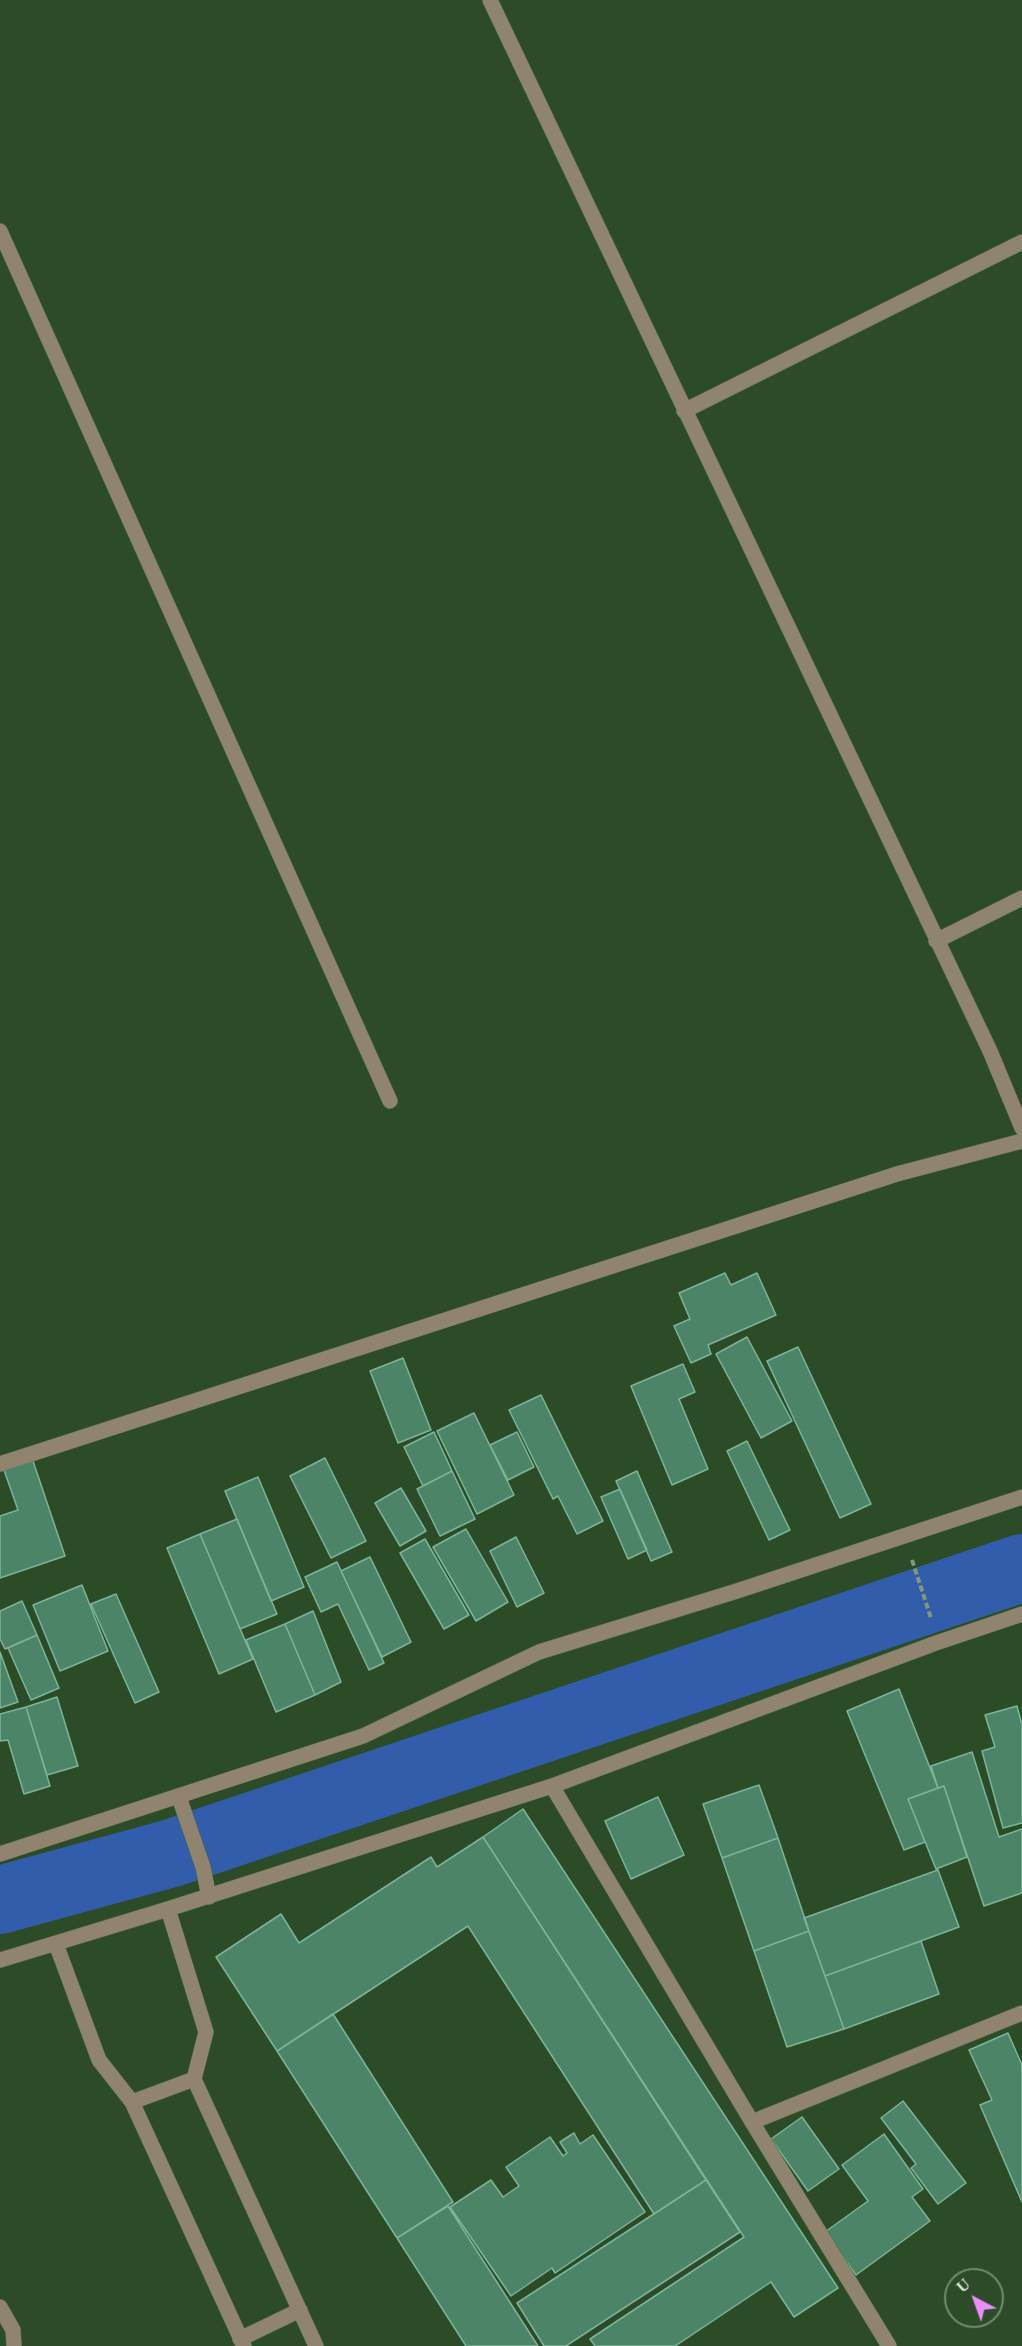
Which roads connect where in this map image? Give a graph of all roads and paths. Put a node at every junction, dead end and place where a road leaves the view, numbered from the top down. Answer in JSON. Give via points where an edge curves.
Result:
{"nodes":[{"id":1,"x":490,"y":0,"type":"edge"},
{"id":2,"x":0,"y":231,"type":"edge"},
{"id":3,"x":1022,"y":242,"type":"edge"},
{"id":4,"x":684,"y":411,"type":"junction"},
{"id":5,"x":1022,"y":898,"type":"edge"},
{"id":6,"x":936,"y":941,"type":"junction"},
{"id":7,"x":390,"y":1101,"type":"dead end"},
{"id":8,"x":1022,"y":1128,"type":"edge"},
{"id":9,"x":1022,"y":1142,"type":"edge"},
{"id":10,"x":0,"y":1464,"type":"edge"},
{"id":11,"x":1022,"y":1497,"type":"edge"},
{"id":12,"x":912,"y":1561,"type":"dead end"},
{"id":13,"x":1022,"y":1614,"type":"edge"},
{"id":14,"x":931,"y":1619,"type":"dead end"},
{"id":15,"x":552,"y":1786,"type":"junction"},
{"id":16,"x":179,"y":1797,"type":"junction"},
{"id":17,"x":0,"y":1854,"type":"edge"},
{"id":18,"x":209,"y":1896,"type":"junction"},
{"id":19,"x":168,"y":1910,"type":"junction"},
{"id":20,"x":56,"y":1944,"type":"junction"},
{"id":21,"x":0,"y":1960,"type":"edge"},
{"id":22,"x":1022,"y":2013,"type":"edge"},
{"id":23,"x":194,"y":2079,"type":"junction"},
{"id":24,"x":132,"y":2102,"type":"junction"},
{"id":25,"x":752,"y":2122,"type":"junction"},
{"id":26,"x":0,"y":2307,"type":"edge"},
{"id":27,"x":300,"y":2310,"type":"junction"},
{"id":28,"x":242,"y":2343,"type":"edge"},
{"id":29,"x":14,"y":2346,"type":"edge"},
{"id":30,"x":316,"y":2346,"type":"edge"},
{"id":31,"x":889,"y":2346,"type":"edge"}],
"edges":[{"from":1,"to":4,"type":"street"},
{"from":2,"to":7,"type":"street"},
{"from":3,"to":4,"type":"street"},
{"from":4,"to":6,"type":"street"},
{"from":5,"to":6,"type":"street"},
{"from":6,"to":8,"type":"street","via":[[990,1051]]},
{"from":9,"to":10,"type":"street","via":[[897,1174]]},
{"from":11,"to":16,"type":"street","via":[[539,1652],[363,1736]]},
{"from":12,"to":14,"type":"path"},
{"from":13,"to":15,"type":"street"},
{"from":15,"to":18,"type":"street"},
{"from":15,"to":25,"type":"street"},
{"from":16,"to":17,"type":"street"},
{"from":16,"to":18,"type":"street"},
{"from":18,"to":19,"type":"street"},
{"from":19,"to":20,"type":"street"},
{"from":19,"to":23,"type":"street","via":[[206,2032]]},
{"from":20,"to":21,"type":"street"},
{"from":20,"to":24,"type":"street","via":[[99,2060]]},
{"from":22,"to":25,"type":"street"},
{"from":23,"to":24,"type":"street"},
{"from":23,"to":27,"type":"street"},
{"from":24,"to":28,"type":"street"},
{"from":25,"to":31,"type":"street"},
{"from":26,"to":29,"type":"street","via":[[13,2330]]},
{"from":27,"to":28,"type":"street"},
{"from":27,"to":30,"type":"street"}]}
